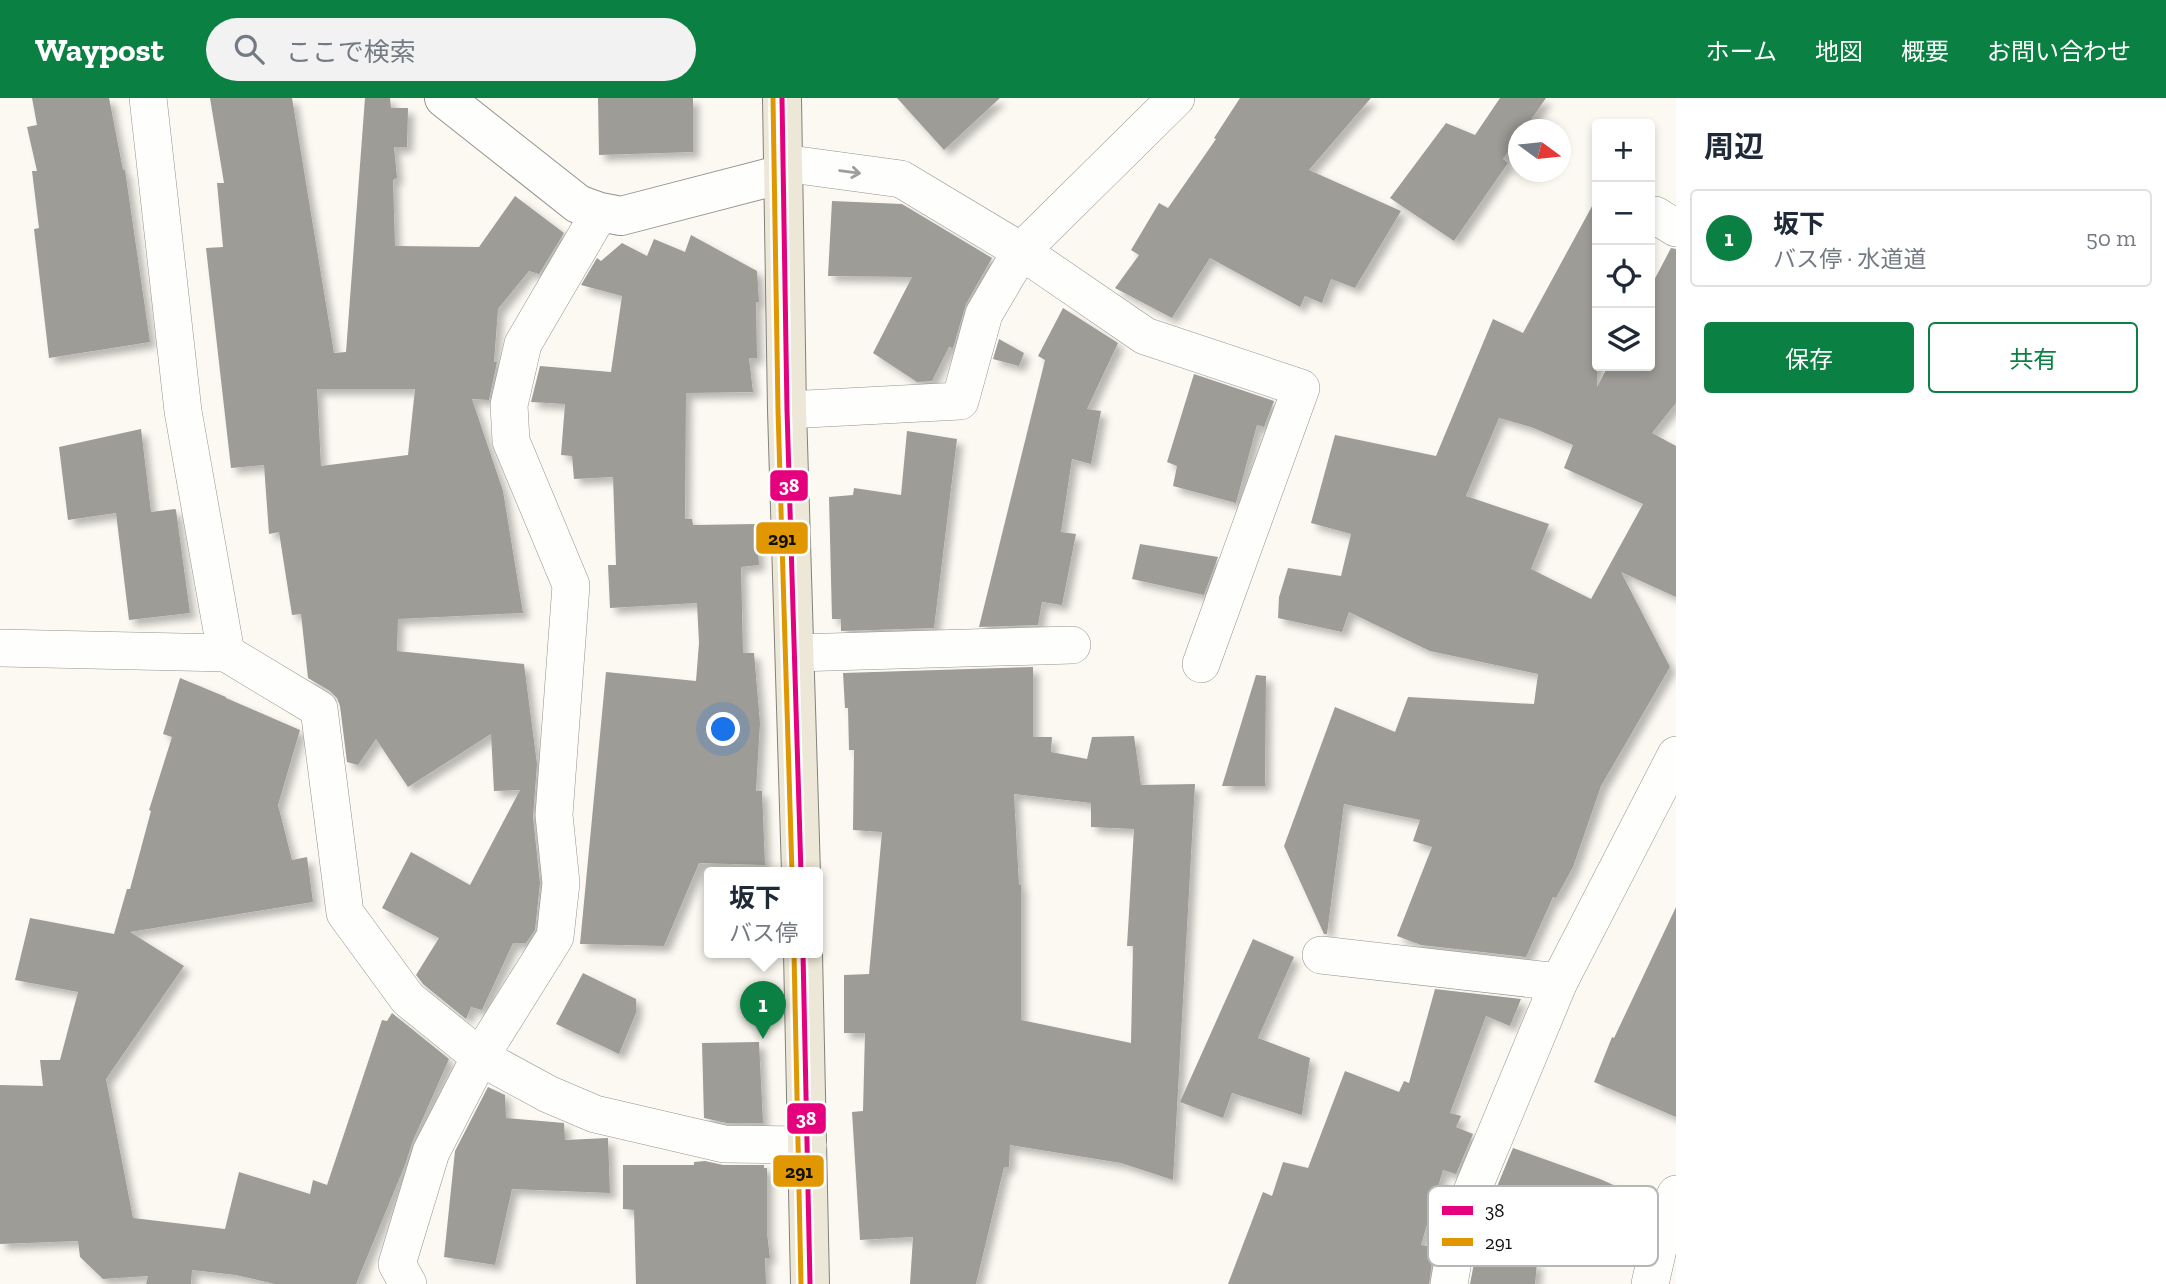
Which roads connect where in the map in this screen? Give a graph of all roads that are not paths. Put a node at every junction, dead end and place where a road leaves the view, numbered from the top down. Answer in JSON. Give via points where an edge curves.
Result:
{"nodes":[{"id":1,"x":148,"y":98,"type":"edge"},
{"id":2,"x":444,"y":98,"type":"edge"},
{"id":3,"x":782,"y":98,"type":"edge"},
{"id":4,"x":1176,"y":98,"type":"edge"},
{"id":5,"x":783,"y":168,"type":"junction"},
{"id":6,"x":600,"y":212,"type":"junction"},
{"id":7,"x":1021,"y":251,"type":"junction"},
{"id":8,"x":787,"y":410,"type":"junction"},
{"id":9,"x":1072,"y":645,"type":"dead end"},
{"id":10,"x":0,"y":648,"type":"edge"},
{"id":11,"x":226,"y":653,"type":"junction"},
{"id":12,"x":795,"y":653,"type":"junction"},
{"id":13,"x":1201,"y":664,"type":"dead end"},
{"id":14,"x":1676,"y":755,"type":"edge"},
{"id":15,"x":801,"y":867,"type":"edge"},
{"id":16,"x":1321,"y":955,"type":"dead end"},
{"id":17,"x":803,"y":958,"type":"edge"},
{"id":18,"x":1559,"y":982,"type":"junction"},
{"id":19,"x":480,"y":1057,"type":"junction"},
{"id":20,"x":808,"y":1145,"type":"junction"},
{"id":21,"x":1474,"y":1186,"type":"edge"},
{"id":22,"x":1676,"y":1194,"type":"edge"},
{"id":23,"x":1658,"y":1249,"type":"edge"},
{"id":24,"x":1452,"y":1266,"type":"edge"},
{"id":25,"x":1654,"y":1266,"type":"edge"},
{"id":26,"x":408,"y":1284,"type":"edge"},
{"id":27,"x":810,"y":1284,"type":"edge"},
{"id":28,"x":1449,"y":1284,"type":"edge"},
{"id":29,"x":1650,"y":1284,"type":"edge"}],
"edges":[{"from":1,"to":11,"type":"street","via":[[183,411]]},
{"from":2,"to":6,"type":"street","via":[[578,204]]},
{"from":3,"to":5,"type":"main road"},
{"from":4,"to":7,"type":"street"},
{"from":5,"to":6,"type":"street","via":[[621,216]]},
{"from":5,"to":7,"type":"street","one_way":true,"via":[[901,179]]},
{"from":5,"to":8,"type":"main road"},
{"from":6,"to":19,"type":"street","via":[[523,344],[509,405],[512,441],[571,585],[554,815],[561,883],[555,937]]},
{"from":7,"to":8,"type":"street","via":[[984,314],[960,401]]},
{"from":7,"to":13,"type":"street","via":[[1145,336],[1301,388]]},
{"from":8,"to":12,"type":"main road"},
{"from":9,"to":12,"type":"street"},
{"from":10,"to":11,"type":"street"},
{"from":11,"to":19,"type":"street","via":[[319,709],[345,913],[408,999]]},
{"from":12,"to":15,"type":"main road"},
{"from":14,"to":18,"type":"street"},
{"from":16,"to":18,"type":"street"},
{"from":17,"to":20,"type":"main road"},
{"from":18,"to":21,"type":"street"},
{"from":19,"to":20,"type":"street","via":[[595,1114],[724,1144]]},
{"from":19,"to":26,"type":"street","via":[[431,1152],[397,1264]]},
{"from":20,"to":27,"type":"main road"},
{"from":22,"to":23,"type":"street"},
{"from":24,"to":28,"type":"street"},
{"from":25,"to":29,"type":"street"}]}
